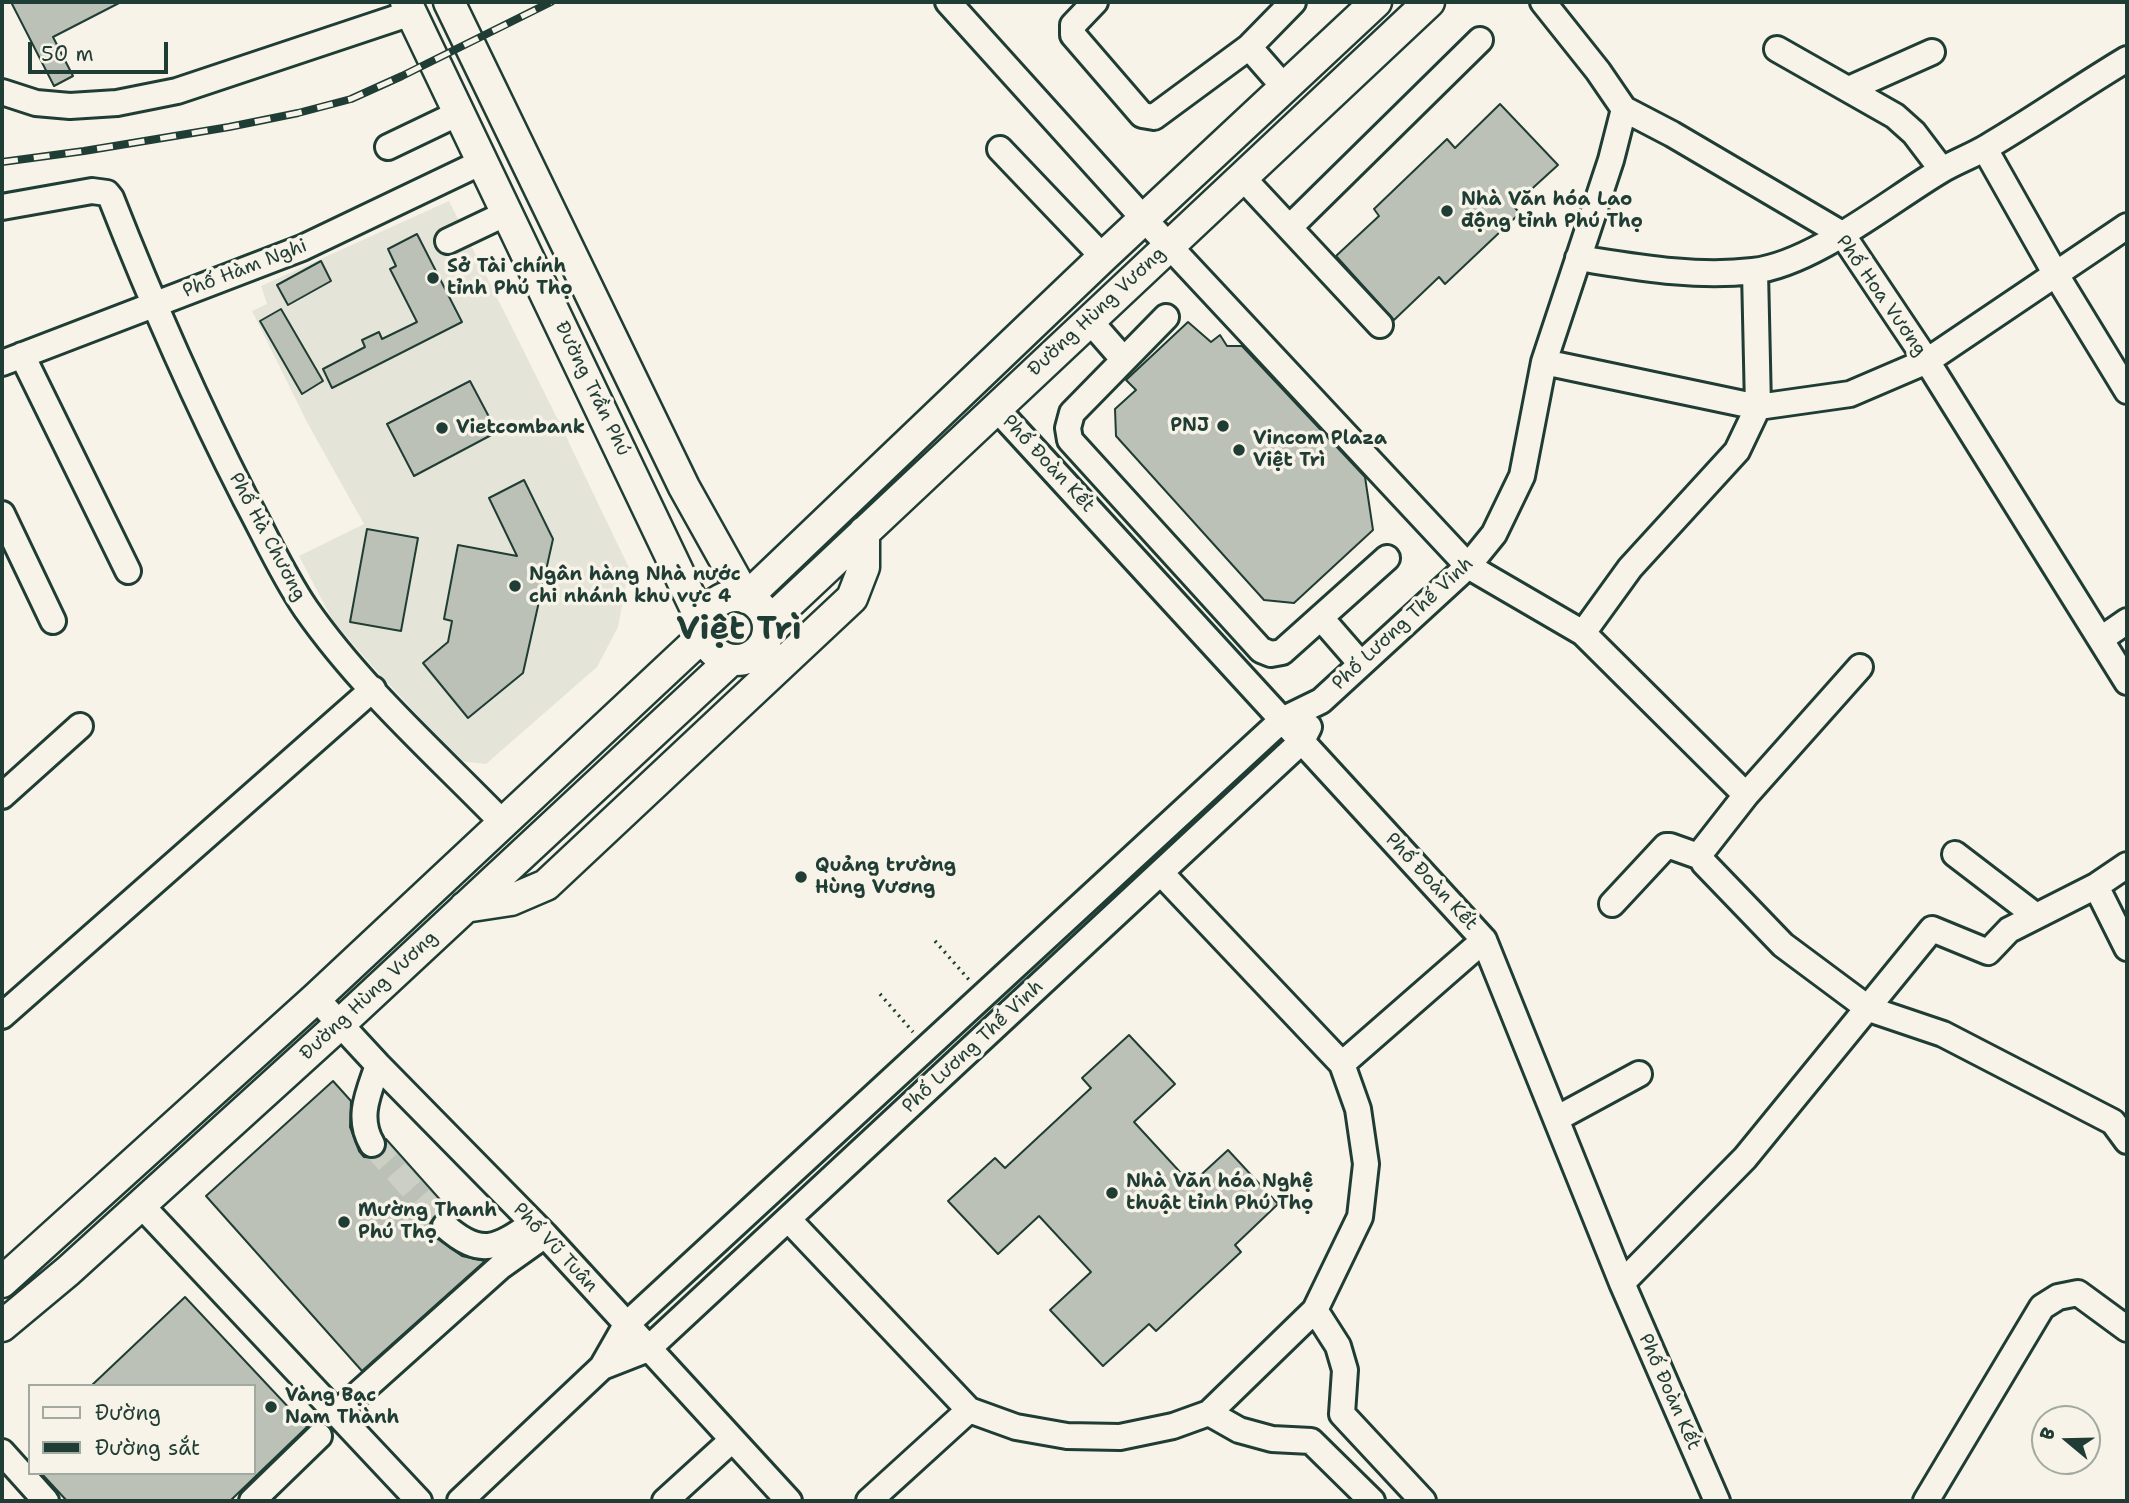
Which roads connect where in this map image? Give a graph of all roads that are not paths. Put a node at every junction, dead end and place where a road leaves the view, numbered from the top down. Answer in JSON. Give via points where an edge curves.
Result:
{"nodes":[{"id":1,"x":449,"y":2,"type":"edge"},
{"id":2,"x":948,"y":2,"type":"edge"},
{"id":3,"x":1095,"y":2,"type":"edge"},
{"id":4,"x":1293,"y":2,"type":"edge"},
{"id":5,"x":1376,"y":2,"type":"edge"},
{"id":6,"x":1429,"y":2,"type":"edge"},
{"id":7,"x":1544,"y":2,"type":"edge"},
{"id":8,"x":408,"y":7,"type":"edge"},
{"id":9,"x":1479,"y":40,"type":"dead end"},
{"id":10,"x":1249,"y":47,"type":"junction"},
{"id":11,"x":1777,"y":49,"type":"dead end"},
{"id":12,"x":1932,"y":52,"type":"dead end"},
{"id":13,"x":2125,"y":66,"type":"edge"},
{"id":14,"x":1284,"y":87,"type":"junction"},
{"id":15,"x":1849,"y":89,"type":"junction"},
{"id":16,"x":2,"y":92,"type":"edge"},
{"id":17,"x":1624,"y":108,"type":"junction"},
{"id":18,"x":459,"y":113,"type":"junction"},
{"id":19,"x":388,"y":147,"type":"dead end"},
{"id":20,"x":1000,"y":149,"type":"dead end"},
{"id":21,"x":1985,"y":149,"type":"junction"},
{"id":22,"x":482,"y":162,"type":"junction"},
{"id":23,"x":1942,"y":170,"type":"junction"},
{"id":24,"x":1241,"y":176,"type":"junction"},
{"id":25,"x":2,"y":207,"type":"edge"},
{"id":26,"x":507,"y":213,"type":"junction"},
{"id":27,"x":1144,"y":219,"type":"junction"},
{"id":28,"x":2127,"y":226,"type":"edge"},
{"id":29,"x":1290,"y":227,"type":"junction"},
{"id":30,"x":1842,"y":234,"type":"junction"},
{"id":31,"x":448,"y":241,"type":"dead end"},
{"id":32,"x":1168,"y":245,"type":"junction"},
{"id":33,"x":1103,"y":257,"type":"junction"},
{"id":34,"x":1578,"y":258,"type":"junction"},
{"id":35,"x":1755,"y":271,"type":"junction"},
{"id":36,"x":2056,"y":273,"type":"junction"},
{"id":37,"x":153,"y":304,"type":"junction"},
{"id":38,"x":1166,"y":317,"type":"dead end"},
{"id":39,"x":1089,"y":320,"type":"junction"},
{"id":40,"x":1380,"y":325,"type":"dead end"},
{"id":41,"x":12,"y":359,"type":"edge"},
{"id":42,"x":1124,"y":360,"type":"junction"},
{"id":43,"x":1927,"y":361,"type":"junction"},
{"id":44,"x":1544,"y":362,"type":"junction"},
{"id":45,"x":2127,"y":391,"type":"edge"},
{"id":46,"x":1758,"y":407,"type":"junction"},
{"id":47,"x":996,"y":408,"type":"junction"},
{"id":48,"x":2,"y":514,"type":"edge"},
{"id":49,"x":864,"y":532,"type":"junction"},
{"id":50,"x":1387,"y":558,"type":"dead end"},
{"id":51,"x":1468,"y":566,"type":"junction"},
{"id":52,"x":128,"y":571,"type":"dead end"},
{"id":53,"x":746,"y":597,"type":"junction"},
{"id":54,"x":1321,"y":618,"type":"junction"},
{"id":55,"x":53,"y":621,"type":"dead end"},
{"id":56,"x":2127,"y":621,"type":"edge"},
{"id":57,"x":768,"y":623,"type":"junction"},
{"id":58,"x":704,"y":630,"type":"junction"},
{"id":59,"x":1583,"y":633,"type":"junction"},
{"id":60,"x":2101,"y":639,"type":"junction"},
{"id":61,"x":731,"y":660,"type":"junction"},
{"id":62,"x":1361,"y":664,"type":"junction"},
{"id":63,"x":1860,"y":667,"type":"dead end"},
{"id":64,"x":2127,"y":682,"type":"edge"},
{"id":65,"x":373,"y":689,"type":"junction"},
{"id":66,"x":1321,"y":701,"type":"junction"},
{"id":67,"x":1282,"y":720,"type":"junction"},
{"id":68,"x":80,"y":726,"type":"dead end"},
{"id":69,"x":1302,"y":741,"type":"junction"},
{"id":70,"x":1746,"y":795,"type":"junction"},
{"id":71,"x":2,"y":796,"type":"edge"},
{"id":72,"x":503,"y":823,"type":"junction"},
{"id":73,"x":1955,"y":854,"type":"dead end"},
{"id":74,"x":1701,"y":857,"type":"junction"},
{"id":75,"x":2127,"y":865,"type":"edge"},
{"id":76,"x":1161,"y":873,"type":"junction"},
{"id":77,"x":2096,"y":886,"type":"junction"},
{"id":78,"x":1612,"y":904,"type":"dead end"},
{"id":79,"x":466,"y":907,"type":"junction"},
{"id":80,"x":2036,"y":916,"type":"junction"},
{"id":81,"x":1484,"y":940,"type":"junction"},
{"id":82,"x":2127,"y":948,"type":"edge"},
{"id":83,"x":316,"y":998,"type":"junction"},
{"id":84,"x":1869,"y":1009,"type":"junction"},
{"id":85,"x":2,"y":1016,"type":"edge"},
{"id":86,"x":953,"y":1023,"type":"junction"},
{"id":87,"x":340,"y":1024,"type":"junction"},
{"id":88,"x":974,"y":1046,"type":"junction"},
{"id":89,"x":1342,"y":1064,"type":"junction"},
{"id":90,"x":378,"y":1065,"type":"junction"},
{"id":91,"x":1639,"y":1074,"type":"dead end"},
{"id":92,"x":1556,"y":1119,"type":"junction"},
{"id":93,"x":2122,"y":1124,"type":"edge"},
{"id":94,"x":372,"y":1144,"type":"tunnel mouth"},
{"id":95,"x":141,"y":1205,"type":"junction"},
{"id":96,"x":788,"y":1219,"type":"junction"},
{"id":97,"x":445,"y":1226,"type":"tunnel mouth"},
{"id":98,"x":539,"y":1229,"type":"junction"},
{"id":99,"x":2,"y":1282,"type":"edge"},
{"id":100,"x":1622,"y":1283,"type":"junction"},
{"id":101,"x":1315,"y":1310,"type":"junction"},
{"id":102,"x":626,"y":1325,"type":"junction"},
{"id":103,"x":2,"y":1326,"type":"edge"},
{"id":104,"x":2127,"y":1329,"type":"edge"},
{"id":105,"x":648,"y":1349,"type":"junction"},
{"id":106,"x":602,"y":1367,"type":"junction"},
{"id":107,"x":969,"y":1410,"type":"junction"},
{"id":108,"x":337,"y":1413,"type":"junction"},
{"id":109,"x":1209,"y":1413,"type":"junction"},
{"id":110,"x":1342,"y":1415,"type":"junction"},
{"id":111,"x":319,"y":1436,"type":"dead end"},
{"id":112,"x":732,"y":1440,"type":"junction"},
{"id":113,"x":1311,"y":1441,"type":"junction"},
{"id":114,"x":2,"y":1452,"type":"edge"},
{"id":115,"x":46,"y":1501,"type":"edge"},
{"id":116,"x":252,"y":1501,"type":"edge"},
{"id":117,"x":419,"y":1501,"type":"edge"},
{"id":118,"x":460,"y":1501,"type":"edge"},
{"id":119,"x":665,"y":1501,"type":"edge"},
{"id":120,"x":789,"y":1501,"type":"edge"},
{"id":121,"x":869,"y":1501,"type":"edge"},
{"id":122,"x":1372,"y":1501,"type":"edge"},
{"id":123,"x":1423,"y":1501,"type":"edge"},
{"id":124,"x":1717,"y":1501,"type":"edge"},
{"id":125,"x":1926,"y":1501,"type":"edge"}],
"edges":[{"from":1,"to":53,"type":"main road","name":"Đường Trần Phú","via":[[684,487]]},
{"from":2,"to":27,"type":"street"},
{"from":3,"to":10,"type":"street","via":[[1073,25],[1073,35],[1147,117],[1154,117]]},
{"from":4,"to":10,"type":"street"},
{"from":5,"to":14,"type":"main road","name":"Đường Hùng Vương"},
{"from":6,"to":24,"type":"main road","name":"Đường Hùng Vương"},
{"from":7,"to":17,"type":"street","name":"Phố Hoa Vương"},
{"from":8,"to":16,"type":"street","via":[[177,91],[70,106],[36,103]]},
{"from":8,"to":18,"type":"main road","name":"Đường Trần Phú"},
{"from":9,"to":29,"type":"street"},
{"from":10,"to":14,"type":"street"},
{"from":11,"to":15,"type":"street"},
{"from":12,"to":15,"type":"street"},
{"from":13,"to":21,"type":"street"},
{"from":14,"to":27,"type":"main road","name":"Đường Hùng Vương"},
{"from":15,"to":23,"type":"street","via":[[1905,125]]},
{"from":17,"to":30,"type":"street","name":"Phố Hoa Vương"},
{"from":17,"to":34,"type":"street","name":"Phố Lương Thế Vinh"},
{"from":18,"to":19,"type":"street"},
{"from":18,"to":22,"type":"main road","name":"Đường Trần Phú"},
{"from":20,"to":33,"type":"street"},
{"from":21,"to":23,"type":"street"},
{"from":21,"to":36,"type":"street"},
{"from":22,"to":26,"type":"main road","name":"Đường Trần Phú"},
{"from":22,"to":37,"type":"street","name":"Phố Hàm Nghi","via":[[302,248]]},
{"from":23,"to":30,"type":"street"},
{"from":24,"to":29,"type":"street"},
{"from":24,"to":32,"type":"main road","name":"Đường Hùng Vương"},
{"from":25,"to":37,"type":"street","name":"Phố Hà Chương","via":[[92,191],[107,193]]},
{"from":26,"to":31,"type":"street"},
{"from":26,"to":58,"type":"main road","name":"Đường Trần Phú"},
{"from":27,"to":32,"type":"street"},
{"from":27,"to":33,"type":"main road","name":"Đường Hùng Vương"},
{"from":28,"to":36,"type":"street"},
{"from":29,"to":40,"type":"street"},
{"from":30,"to":35,"type":"street","via":[[1793,260]]},
{"from":30,"to":43,"type":"street","name":"Phố Hoa Vương"},
{"from":32,"to":39,"type":"main road","name":"Đường Hùng Vương"},
{"from":32,"to":51,"type":"street"},
{"from":33,"to":53,"type":"main road","name":"Đường Hùng Vương"},
{"from":34,"to":35,"type":"street","via":[[1651,269]]},
{"from":34,"to":44,"type":"street","name":"Phố Lương Thế Vinh"},
{"from":35,"to":46,"type":"street"},
{"from":36,"to":43,"type":"street"},
{"from":36,"to":45,"type":"street"},
{"from":37,"to":41,"type":"street","name":"Phố Hàm Nghi"},
{"from":37,"to":65,"type":"street","name":"Phố Hà Chương","via":[[288,580]]},
{"from":38,"to":42,"type":"street"},
{"from":39,"to":42,"type":"street"},
{"from":39,"to":47,"type":"main road","name":"Đường Hùng Vương"},
{"from":41,"to":52,"type":"street"},
{"from":42,"to":54,"type":"street","via":[[1072,413],[1070,440],[1261,650],[1282,652]]},
{"from":43,"to":46,"type":"street","via":[[1850,394]]},
{"from":43,"to":60,"type":"street","name":"Phố Hoa Vương"},
{"from":44,"to":46,"type":"street"},
{"from":44,"to":51,"type":"street","name":"Phố Lương Thế Vinh","via":[[1522,476],[1494,534]]},
{"from":46,"to":59,"type":"street","via":[[1737,451],[1630,568]]},
{"from":47,"to":49,"type":"main road","name":"Đường Hùng Vương"},
{"from":47,"to":67,"type":"street","name":"Phố Đoàn Kết"},
{"from":48,"to":55,"type":"street"},
{"from":49,"to":57,"type":"main road","name":"Đường Hùng Vương"},
{"from":49,"to":79,"type":"main road","via":[[864,567],[852,598],[718,725],[546,885],[511,900]]},
{"from":50,"to":54,"type":"street"},
{"from":51,"to":59,"type":"street"},
{"from":51,"to":62,"type":"street","name":"Phố Lương Thế Vinh"},
{"from":53,"to":57,"type":"main road","via":[[760,607]]},
{"from":53,"to":58,"type":"main road","via":[[718,601],[707,614]]},
{"from":54,"to":62,"type":"street"},
{"from":56,"to":60,"type":"street"},
{"from":57,"to":61,"type":"main road","via":[[758,651],[746,659]]},
{"from":58,"to":61,"type":"main road","via":[[713,651]]},
{"from":58,"to":72,"type":"main road","name":"Đường Hùng Vương"},
{"from":59,"to":70,"type":"street"},
{"from":60,"to":64,"type":"street","name":"Phố Hoa Vương"},
{"from":61,"to":79,"type":"main road","name":"Đường Hùng Vương"},
{"from":62,"to":66,"type":"street","name":"Phố Lương Thế Vinh"},
{"from":63,"to":70,"type":"street"},
{"from":65,"to":72,"type":"street","name":"Phố Hà Chương"},
{"from":65,"to":85,"type":"street"},
{"from":66,"to":67,"type":"street","name":"Phố Lương Thế Vinh"},
{"from":66,"to":69,"type":"street","name":"Phố Lương Thế Vinh"},
{"from":67,"to":69,"type":"street","name":"Phố Đoàn Kết"},
{"from":67,"to":86,"type":"street","name":"Phố Lương Thế Vinh"},
{"from":68,"to":71,"type":"street"},
{"from":69,"to":76,"type":"street","name":"Phố Lương Thế Vinh"},
{"from":69,"to":81,"type":"street","name":"Phố Đoàn Kết"},
{"from":70,"to":74,"type":"street"},
{"from":72,"to":83,"type":"main road","name":"Đường Hùng Vương"},
{"from":73,"to":80,"type":"street"},
{"from":74,"to":78,"type":"street","via":[[1666,846]]},
{"from":74,"to":84,"type":"street","via":[[1783,945]]},
{"from":75,"to":77,"type":"street"},
{"from":76,"to":88,"type":"street","name":"Phố Lương Thế Vinh"},
{"from":76,"to":89,"type":"street"},
{"from":77,"to":80,"type":"street"},
{"from":77,"to":82,"type":"street"},
{"from":79,"to":87,"type":"main road","name":"Đường Hùng Vương"},
{"from":80,"to":84,"type":"street","via":[[2009,930],[1988,952],[1932,929]]},
{"from":81,"to":89,"type":"street"},
{"from":81,"to":92,"type":"street","name":"Phố Đoàn Kết"},
{"from":83,"to":87,"type":"street","name":"Phố Vũ Tuân"},
{"from":83,"to":99,"type":"main road","name":"Đường Hùng Vương"},
{"from":84,"to":93,"type":"street","via":[[1943,1034]]},
{"from":84,"to":100,"type":"street","via":[[1745,1158]]},
{"from":86,"to":88,"type":"street"},
{"from":86,"to":102,"type":"street","name":"Phố Lương Thế Vinh"},
{"from":87,"to":90,"type":"street","name":"Phố Vũ Tuân"},
{"from":87,"to":95,"type":"main road","name":"Đường Hùng Vương"},
{"from":88,"to":96,"type":"street","name":"Phố Lương Thế Vinh"},
{"from":89,"to":101,"type":"street","via":[[1358,1110],[1366,1164],[1360,1217]]},
{"from":90,"to":94,"type":"street","via":[[363,1114]]},
{"from":90,"to":98,"type":"street","name":"Phố Vũ Tuân"},
{"from":91,"to":92,"type":"street"},
{"from":92,"to":100,"type":"street","name":"Phố Đoàn Kết"},
{"from":95,"to":103,"type":"main road","name":"Đường Hùng Vương"},
{"from":95,"to":108,"type":"street"},
{"from":96,"to":105,"type":"street","name":"Phố Lương Thế Vinh"},
{"from":96,"to":107,"type":"street"},
{"from":97,"to":98,"type":"street","via":[[483,1248]]},
{"from":98,"to":102,"type":"street","name":"Phố Vũ Tuân"},
{"from":98,"to":108,"type":"street"},
{"from":100,"to":124,"type":"street","name":"Phố Đoàn Kết"},
{"from":101,"to":109,"type":"street"},
{"from":101,"to":110,"type":"street","via":[[1338,1346],[1345,1370]]},
{"from":102,"to":105,"type":"street","name":"Phố Vũ Tuân"},
{"from":102,"to":106,"type":"street","name":"Phố Lương Thế Vinh"},
{"from":104,"to":125,"type":"street","via":[[2078,1293],[2058,1297],[2042,1307]]},
{"from":105,"to":106,"type":"street","name":"Phố Lương Thế Vinh"},
{"from":105,"to":112,"type":"street","name":"Phố Vũ Tuân"},
{"from":106,"to":118,"type":"street","name":"Phố Lương Thế Vinh"},
{"from":107,"to":109,"type":"street","via":[[1016,1427],[1067,1436],[1120,1437]]},
{"from":107,"to":121,"type":"street"},
{"from":108,"to":117,"type":"street"},
{"from":109,"to":113,"type":"street","via":[[1239,1430]]},
{"from":110,"to":113,"type":"street"},
{"from":110,"to":123,"type":"street"},
{"from":111,"to":116,"type":"street"},
{"from":112,"to":119,"type":"street"},
{"from":112,"to":120,"type":"street","name":"Phố Vũ Tuân"},
{"from":113,"to":122,"type":"street"},
{"from":114,"to":115,"type":"street"}]}
